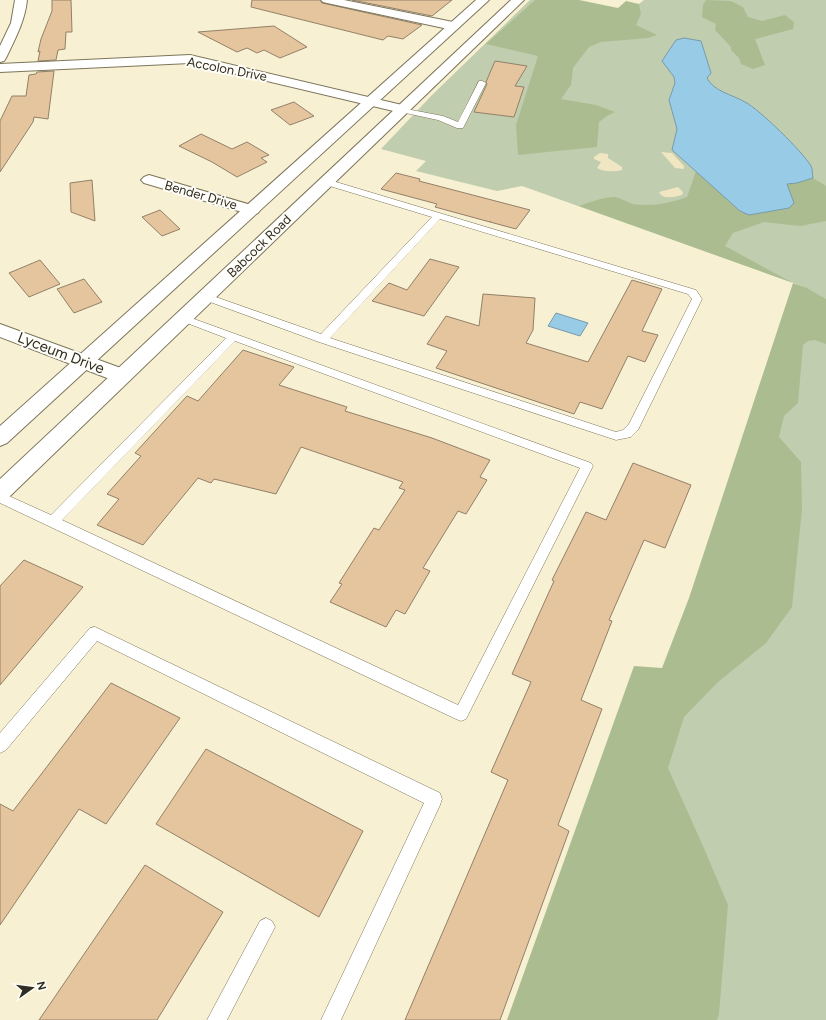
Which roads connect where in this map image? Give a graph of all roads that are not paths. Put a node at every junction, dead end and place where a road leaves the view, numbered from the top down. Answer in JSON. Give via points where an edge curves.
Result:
{"nodes":[{"id":1,"x":21,"y":0,"type":"edge"},
{"id":2,"x":327,"y":0,"type":"edge"},
{"id":3,"x":483,"y":0,"type":"edge"},
{"id":4,"x":518,"y":0,"type":"edge"},
{"id":5,"x":453,"y":26,"type":"junction"},
{"id":6,"x":0,"y":58,"type":"edge"},
{"id":7,"x":0,"y":68,"type":"edge"},
{"id":8,"x":482,"y":83,"type":"dead end"},
{"id":9,"x":371,"y":102,"type":"junction"},
{"id":10,"x":402,"y":109,"type":"junction"},
{"id":11,"x":149,"y":180,"type":"dead end"},
{"id":12,"x":326,"y":182,"type":"junction"},
{"id":13,"x":252,"y":210,"type":"junction"},
{"id":14,"x":438,"y":216,"type":"junction"},
{"id":15,"x":206,"y":296,"type":"junction"},
{"id":16,"x":183,"y":318,"type":"junction"},
{"id":17,"x":0,"y":330,"type":"edge"},
{"id":18,"x":234,"y":336,"type":"junction"},
{"id":19,"x":323,"y":340,"type":"junction"},
{"id":20,"x":84,"y":362,"type":"junction"},
{"id":21,"x":122,"y":376,"type":"junction"},
{"id":22,"x":0,"y":438,"type":"edge"},
{"id":23,"x":0,"y":492,"type":"edge"},
{"id":24,"x":0,"y":497,"type":"edge"},
{"id":25,"x":52,"y":522,"type":"junction"},
{"id":26,"x":0,"y":745,"type":"edge"},
{"id":27,"x":266,"y":927,"type":"dead end"},
{"id":28,"x":217,"y":1020,"type":"edge"},
{"id":29,"x":331,"y":1020,"type":"edge"}],
"edges":[{"from":1,"to":6,"type":"main road","via":[[16,27]]},
{"from":2,"to":5,"type":"main road"},
{"from":3,"to":5,"type":"main road","name":"Babcock Road"},
{"from":4,"to":10,"type":"main road","name":"Babcock Road"},
{"from":5,"to":9,"type":"main road","name":"Babcock Road"},
{"from":7,"to":9,"type":"main road","name":"Accolon Drive","via":[[190,60]]},
{"from":8,"to":10,"type":"lane","via":[[460,126],[440,118]]},
{"from":9,"to":10,"type":"main road","name":"Accolon Drive"},
{"from":9,"to":13,"type":"main road","name":"Babcock Road"},
{"from":10,"to":12,"type":"main road","name":"Babcock Road"},
{"from":11,"to":13,"type":"main road","name":"Bender Drive"},
{"from":12,"to":14,"type":"lane"},
{"from":12,"to":15,"type":"main road","name":"Babcock Road"},
{"from":13,"to":20,"type":"main road","name":"Babcock Road"},
{"from":14,"to":19,"type":"lane"},
{"from":14,"to":19,"type":"lane","via":[[692,292],[697,298],[634,427],[627,434],[616,436]]},
{"from":15,"to":16,"type":"main road","name":"Babcock Road"},
{"from":15,"to":19,"type":"lane"},
{"from":16,"to":18,"type":"lane"},
{"from":16,"to":21,"type":"main road","name":"Babcock Road"},
{"from":17,"to":20,"type":"main road","name":"Lyceum Drive"},
{"from":18,"to":25,"type":"lane"},
{"from":18,"to":25,"type":"lane","via":[[586,466],[461,714]]},
{"from":20,"to":21,"type":"main road","name":"Lyceum Drive"},
{"from":20,"to":22,"type":"main road","name":"Babcock Road"},
{"from":21,"to":23,"type":"main road","name":"Babcock Road"},
{"from":24,"to":25,"type":"lane"},
{"from":26,"to":29,"type":"lane","via":[[95,633],[434,799]]},
{"from":27,"to":28,"type":"lane"}]}
